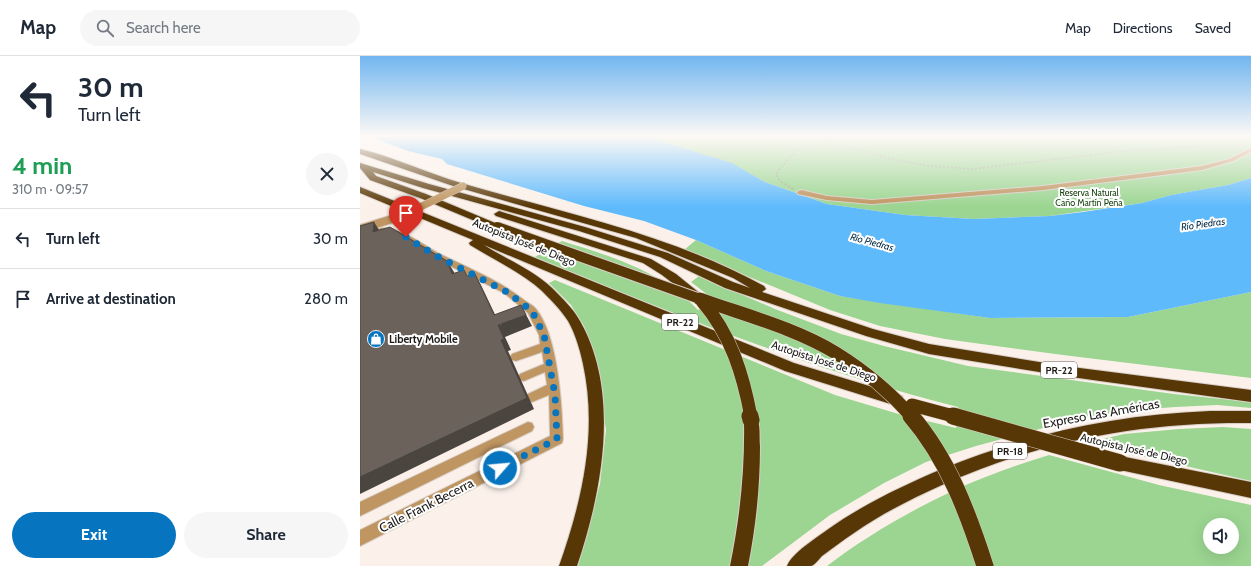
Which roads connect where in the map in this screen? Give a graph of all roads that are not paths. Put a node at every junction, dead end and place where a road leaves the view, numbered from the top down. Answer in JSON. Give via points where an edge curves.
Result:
{"nodes":[{"id":1,"x":387,"y":160,"type":"edge"},
{"id":2,"x":1231,"y":160,"type":"edge"},
{"id":3,"x":362,"y":166,"type":"edge"},
{"id":4,"x":460,"y":185,"type":"junction"},
{"id":5,"x":426,"y":186,"type":"junction"},
{"id":6,"x":360,"y":190,"type":"edge"},
{"id":7,"x":801,"y":192,"type":"road end"},
{"id":8,"x":360,"y":225,"type":"edge"},
{"id":9,"x":360,"y":229,"type":"edge"},
{"id":10,"x":453,"y":229,"type":"junction"},
{"id":11,"x":360,"y":235,"type":"edge"},
{"id":12,"x":790,"y":306,"type":"junction"},
{"id":13,"x":546,"y":346,"type":"junction"},
{"id":14,"x":516,"y":357,"type":"dead end"},
{"id":15,"x":549,"y":366,"type":"junction"},
{"id":16,"x":524,"y":377,"type":"dead end"},
{"id":17,"x":553,"y":388,"type":"junction"},
{"id":18,"x":1251,"y":396,"type":"edge"},
{"id":19,"x":532,"y":397,"type":"dead end"},
{"id":20,"x":1251,"y":417,"type":"edge"},
{"id":21,"x":528,"y":427,"type":"dead end"},
{"id":22,"x":1251,"y":490,"type":"edge"},
{"id":23,"x":360,"y":509,"type":"edge"},
{"id":24,"x":360,"y":538,"type":"edge"},
{"id":25,"x":568,"y":566,"type":"edge"},
{"id":26,"x":738,"y":566,"type":"edge"},
{"id":27,"x":796,"y":566,"type":"edge"},
{"id":28,"x":985,"y":566,"type":"edge"}],
"edges":[{"from":1,"to":4,"type":"highway"},
{"from":2,"to":7,"type":"street","via":[[1202,168],[1043,188],[872,202],[827,198]]},
{"from":3,"to":5,"type":"highway","name":"Autopista José de Diego","number":"PR-22"},
{"from":3,"to":28,"type":"highway","bridge":true,"via":[[373,178],[497,227],[797,334],[847,358],[900,403],[933,443],[963,502]]},
{"from":4,"to":8,"type":"street","via":[[396,213]]},
{"from":4,"to":9,"type":"street","bridge":true,"via":[[402,216]]},
{"from":4,"to":12,"type":"highway","via":[[640,236],[737,276]]},
{"from":5,"to":12,"type":"highway","name":"Autopista José de Diego","number":"PR-22","via":[[582,229],[664,255],[729,285]]},
{"from":5,"to":26,"type":"highway","bridge":true,"via":[[453,199],[647,261],[678,280],[713,314],[742,374],[751,420],[752,479]]},
{"from":6,"to":10,"type":"highway","name":"Autopista José de Diego","number":"PR-22"},
{"from":10,"to":22,"type":"highway","name":"Autopista José de Diego","number":"PR-22","bridge":true,"via":[[790,367],[912,405],[1120,463]]},
{"from":10,"to":25,"type":"highway","via":[[492,256],[523,272],[554,296],[574,322],[586,349],[594,384],[597,424],[587,500]]},
{"from":11,"to":13,"type":"street","via":[[391,230],[507,292],[532,311],[544,335]]},
{"from":12,"to":18,"type":"highway","name":"Autopista José de Diego","number":"PR-22","via":[[870,333],[929,349],[1064,371]]},
{"from":13,"to":14,"type":"street"},
{"from":13,"to":15,"type":"street"},
{"from":15,"to":16,"type":"street"},
{"from":15,"to":17,"type":"street"},
{"from":17,"to":19,"type":"street"},
{"from":17,"to":24,"type":"street","name":"Calle Frank Becerra","via":[[557,439]]},
{"from":20,"to":27,"type":"highway","name":"Expreso Las Américas","number":"PR-18","via":[[1216,416],[1137,421],[1047,440],[1000,454],[915,489],[864,516]]},
{"from":21,"to":23,"type":"street"}]}
